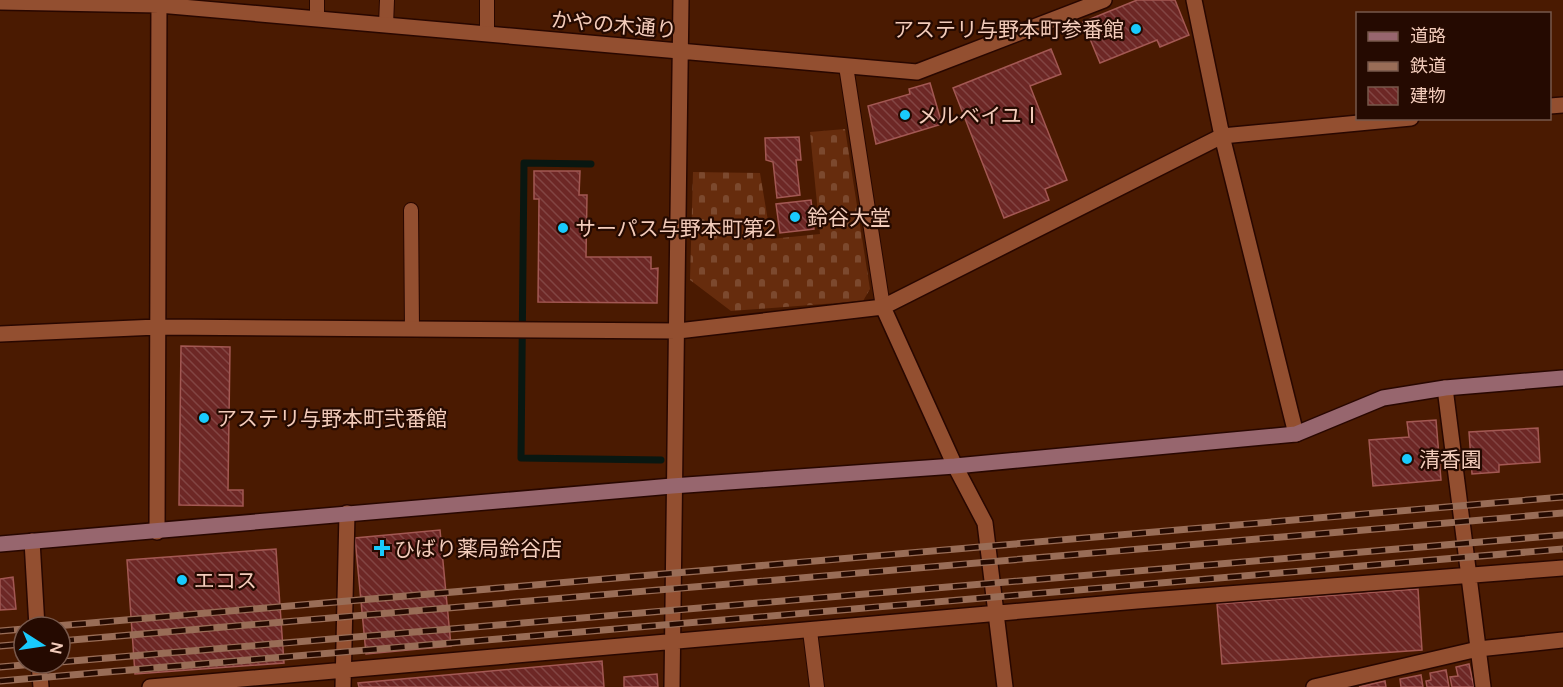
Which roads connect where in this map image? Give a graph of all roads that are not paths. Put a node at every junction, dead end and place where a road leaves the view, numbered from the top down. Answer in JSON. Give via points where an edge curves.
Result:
{"nodes":[{"id":1,"x":317,"y":0,"type":"edge"},
{"id":2,"x":387,"y":0,"type":"edge"},
{"id":3,"x":488,"y":0,"type":"edge"},
{"id":4,"x":681,"y":0,"type":"edge"},
{"id":5,"x":1104,"y":0,"type":"edge"},
{"id":6,"x":1194,"y":0,"type":"edge"},
{"id":7,"x":0,"y":2,"type":"edge"},
{"id":8,"x":45,"y":2,"type":"edge"},
{"id":9,"x":159,"y":2,"type":"edge"},
{"id":10,"x":317,"y":19,"type":"junction"},
{"id":11,"x":386,"y":25,"type":"junction"},
{"id":12,"x":487,"y":34,"type":"junction"},
{"id":13,"x":681,"y":51,"type":"junction"},
{"id":14,"x":846,"y":66,"type":"junction"},
{"id":15,"x":1390,"y":120,"type":"edge"},
{"id":16,"x":1222,"y":136,"type":"junction"},
{"id":17,"x":411,"y":210,"type":"dead end"},
{"id":18,"x":883,"y":307,"type":"junction"},
{"id":19,"x":156,"y":327,"type":"junction"},
{"id":20,"x":412,"y":329,"type":"junction"},
{"id":21,"x":678,"y":331,"type":"junction"},
{"id":22,"x":0,"y":334,"type":"edge"},
{"id":23,"x":1563,"y":378,"type":"edge"},
{"id":24,"x":1445,"y":388,"type":"junction"},
{"id":25,"x":1296,"y":434,"type":"junction"},
{"id":26,"x":955,"y":465,"type":"junction"},
{"id":27,"x":672,"y":486,"type":"junction"},
{"id":28,"x":347,"y":513,"type":"junction"},
{"id":29,"x":157,"y":532,"type":"junction"},
{"id":30,"x":32,"y":541,"type":"junction"},
{"id":31,"x":0,"y":544,"type":"edge"},
{"id":32,"x":1563,"y":568,"type":"edge"},
{"id":33,"x":1469,"y":574,"type":"junction"},
{"id":34,"x":36,"y":615,"type":"edge"},
{"id":35,"x":996,"y":615,"type":"junction"},
{"id":36,"x":810,"y":631,"type":"junction"},
{"id":37,"x":1563,"y":640,"type":"edge"},
{"id":38,"x":672,"y":642,"type":"junction"},
{"id":39,"x":1478,"y":649,"type":"junction"},
{"id":40,"x":344,"y":670,"type":"junction"},
{"id":41,"x":150,"y":687,"type":"edge"},
{"id":42,"x":343,"y":687,"type":"edge"},
{"id":43,"x":672,"y":687,"type":"edge"},
{"id":44,"x":817,"y":687,"type":"edge"},
{"id":45,"x":1005,"y":687,"type":"edge"},
{"id":46,"x":1314,"y":687,"type":"edge"},
{"id":47,"x":1483,"y":687,"type":"edge"}],
"edges":[{"from":1,"to":10,"type":"lane"},
{"from":2,"to":11,"type":"lane"},
{"from":3,"to":12,"type":"lane"},
{"from":4,"to":13,"type":"street"},
{"from":5,"to":14,"type":"street","name":"かやの木通り","via":[[916,72]]},
{"from":6,"to":16,"type":"street"},
{"from":7,"to":8,"type":"street","name":"かやの木通り"},
{"from":8,"to":9,"type":"street","name":"かやの木通り"},
{"from":9,"to":10,"type":"street","name":"かやの木通り"},
{"from":9,"to":19,"type":"street"},
{"from":10,"to":11,"type":"street","name":"かやの木通り"},
{"from":11,"to":12,"type":"street","name":"かやの木通り"},
{"from":12,"to":13,"type":"street","name":"かやの木通り"},
{"from":13,"to":14,"type":"street","name":"かやの木通り"},
{"from":13,"to":21,"type":"street"},
{"from":14,"to":18,"type":"lane"},
{"from":15,"to":16,"type":"street"},
{"from":16,"to":18,"type":"street"},
{"from":16,"to":25,"type":"street"},
{"from":17,"to":20,"type":"lane"},
{"from":18,"to":21,"type":"street"},
{"from":18,"to":26,"type":"street"},
{"from":19,"to":20,"type":"street"},
{"from":19,"to":22,"type":"street"},
{"from":19,"to":29,"type":"street"},
{"from":20,"to":21,"type":"street"},
{"from":21,"to":27,"type":"street"},
{"from":23,"to":24,"type":"street"},
{"from":24,"to":25,"type":"street","via":[[1383,398]]},
{"from":24,"to":33,"type":"street"},
{"from":25,"to":26,"type":"street"},
{"from":26,"to":27,"type":"street"},
{"from":26,"to":35,"type":"street","via":[[985,523]]},
{"from":27,"to":28,"type":"street"},
{"from":27,"to":38,"type":"street"},
{"from":28,"to":29,"type":"street"},
{"from":28,"to":40,"type":"street"},
{"from":29,"to":30,"type":"street"},
{"from":30,"to":31,"type":"street"},
{"from":30,"to":34,"type":"street"},
{"from":32,"to":33,"type":"street"},
{"from":33,"to":35,"type":"street"},
{"from":33,"to":39,"type":"street"},
{"from":35,"to":36,"type":"street"},
{"from":35,"to":45,"type":"street"},
{"from":36,"to":38,"type":"street"},
{"from":36,"to":44,"type":"lane"},
{"from":37,"to":39,"type":"street"},
{"from":38,"to":40,"type":"street"},
{"from":38,"to":43,"type":"street"},
{"from":39,"to":46,"type":"street"},
{"from":39,"to":47,"type":"street"},
{"from":40,"to":41,"type":"street"},
{"from":40,"to":42,"type":"street"}]}
